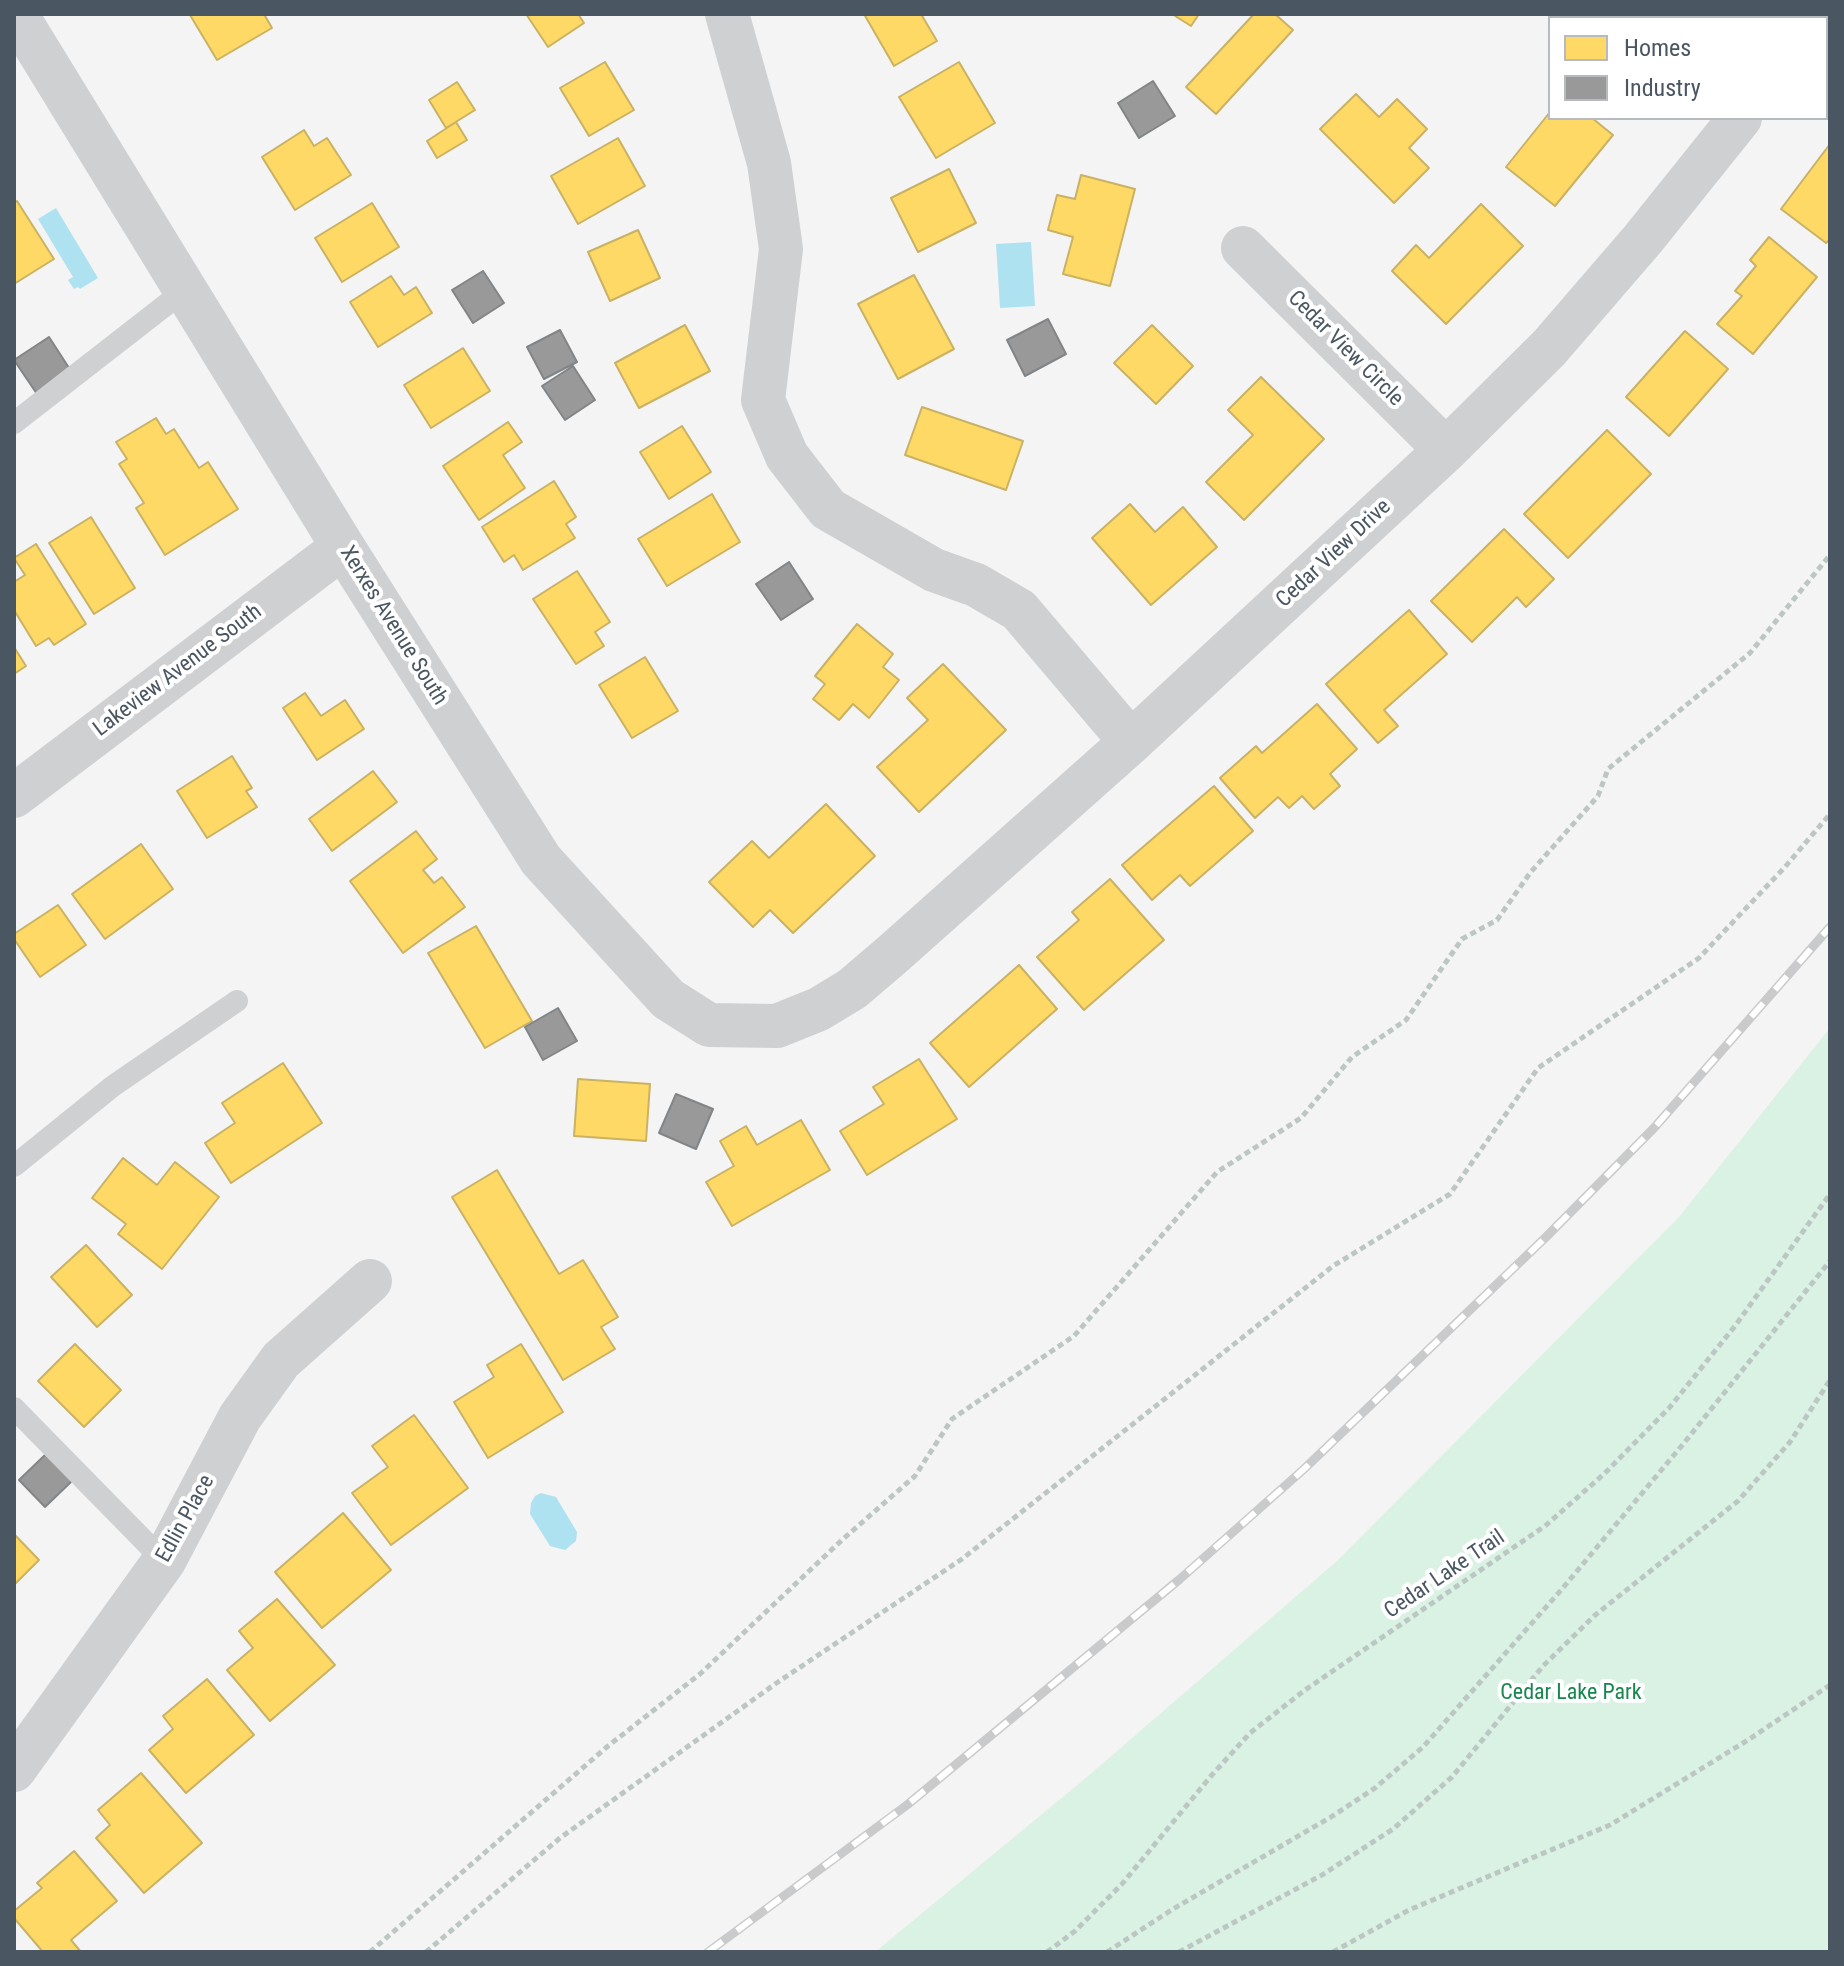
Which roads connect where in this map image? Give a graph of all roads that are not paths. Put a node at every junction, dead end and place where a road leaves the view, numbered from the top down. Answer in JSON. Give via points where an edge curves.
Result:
{"nodes":[{"id":1,"x":727,"y":14,"type":"edge"},
{"id":2,"x":22,"y":23,"type":"edge"},
{"id":3,"x":1738,"y":120,"type":"edge"},
{"id":4,"x":1243,"y":248,"type":"dead end"},
{"id":5,"x":185,"y":290,"type":"junction"},
{"id":6,"x":14,"y":423,"type":"edge"},
{"id":7,"x":1446,"y":450,"type":"junction"},
{"id":8,"x":343,"y":547,"type":"junction"},
{"id":9,"x":1131,"y":742,"type":"junction"},
{"id":10,"x":14,"y":796,"type":"edge"},
{"id":11,"x":893,"y":954,"type":"joint"},
{"id":12,"x":237,"y":1001,"type":"dead end"},
{"id":13,"x":14,"y":1166,"type":"edge"},
{"id":14,"x":370,"y":1281,"type":"dead end"},
{"id":15,"x":14,"y":1408,"type":"edge"},
{"id":16,"x":164,"y":1561,"type":"junction"},
{"id":17,"x":14,"y":1770,"type":"edge"}],
"edges":[{"from":1,"to":9,"type":"street","via":[[771,177],[781,249],[763,400],[787,456],[828,509],[934,570],[976,585],[1019,610]]},
{"from":2,"to":5,"type":"street","name":"Xerxes Avenue South"},
{"from":3,"to":7,"type":"street","name":"Cedar View Drive","via":[[1549,348]]},
{"from":4,"to":7,"type":"street","name":"Cedar View Circle"},
{"from":5,"to":6,"type":"lane"},
{"from":5,"to":8,"type":"street","name":"Xerxes Avenue South"},
{"from":7,"to":9,"type":"street","name":"Cedar View Drive"},
{"from":8,"to":10,"type":"street","name":"Lakeview Avenue South"},
{"from":8,"to":11,"type":"street","name":"Xerxes Avenue South","via":[[541,860],[668,999],[709,1025],[777,1026],[841,996]]},
{"from":9,"to":11,"type":"street","name":"Cedar View Drive"},
{"from":12,"to":13,"type":"lane","via":[[113,1086]]},
{"from":14,"to":16,"type":"street","name":"Edlin Place","via":[[281,1360],[240,1417]]},
{"from":15,"to":16,"type":"lane"},
{"from":16,"to":17,"type":"street","name":"Edlin Place"}]}
